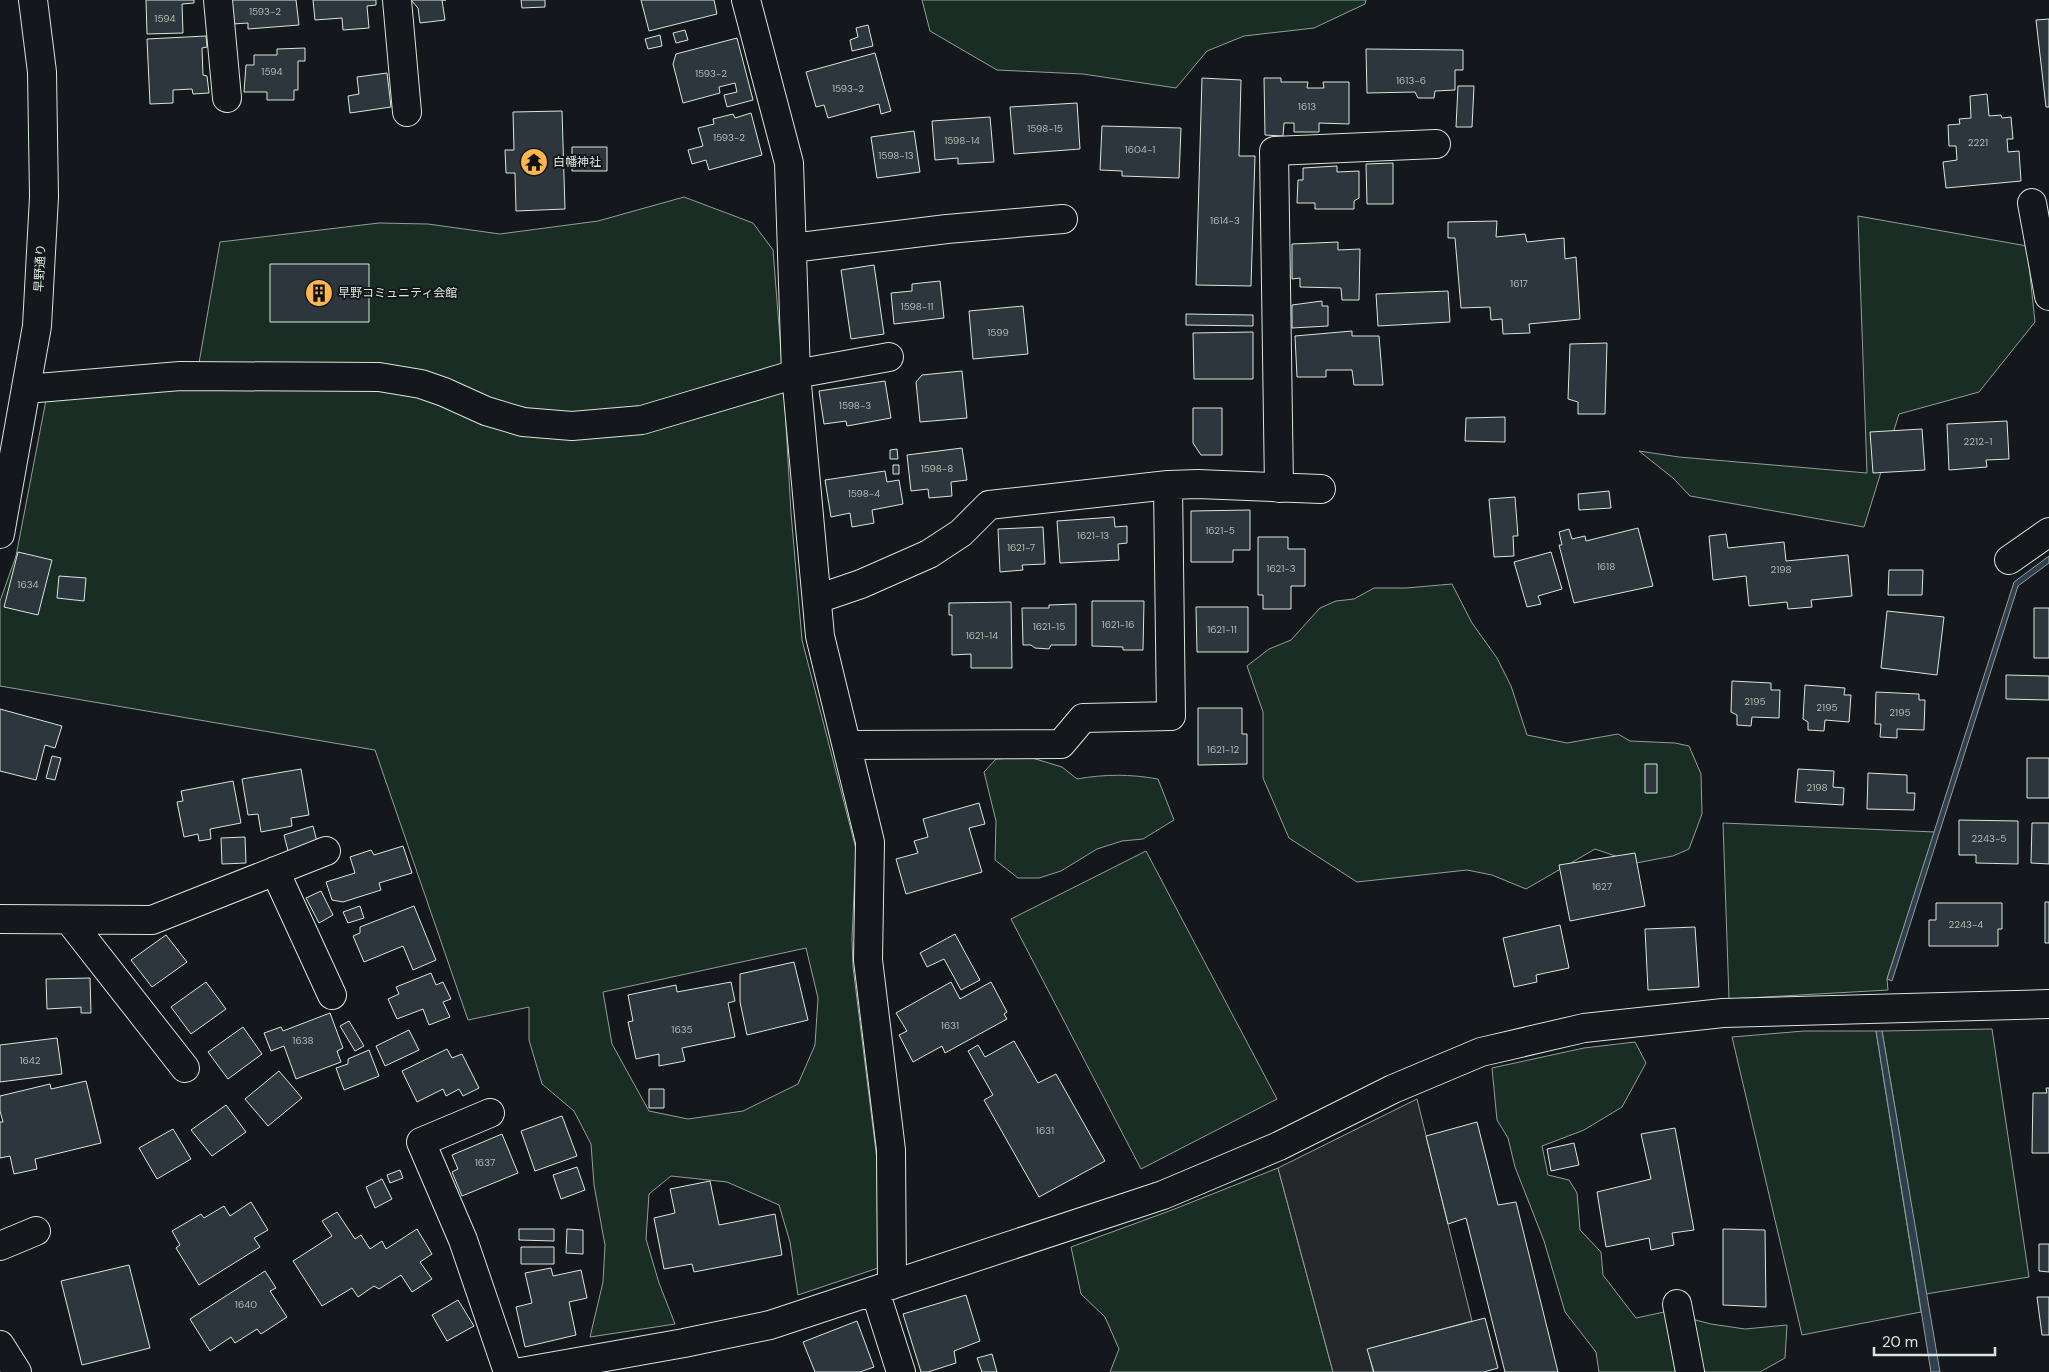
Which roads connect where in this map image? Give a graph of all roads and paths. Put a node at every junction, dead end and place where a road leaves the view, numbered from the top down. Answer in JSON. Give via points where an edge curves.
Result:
{"nodes":[{"id":1,"x":33,"y":0,"type":"edge"},
{"id":2,"x":218,"y":0,"type":"edge"},
{"id":3,"x":397,"y":0,"type":"edge"},
{"id":4,"x":746,"y":0,"type":"edge"},
{"id":5,"x":227,"y":98,"type":"dead end"},
{"id":6,"x":407,"y":112,"type":"dead end"},
{"id":7,"x":1436,"y":144,"type":"dead end"},
{"id":8,"x":2032,"y":203,"type":"dead end"},
{"id":9,"x":1063,"y":219,"type":"dead end"},
{"id":10,"x":792,"y":248,"type":"junction"},
{"id":11,"x":2049,"y":296,"type":"edge"},
{"id":12,"x":889,"y":357,"type":"dead end"},
{"id":13,"x":796,"y":374,"type":"junction"},
{"id":14,"x":26,"y":389,"type":"junction"},
{"id":15,"x":1168,"y":485,"type":"junction"},
{"id":16,"x":1279,"y":488,"type":"junction"},
{"id":17,"x":1320,"y":489,"type":"dead end"},
{"id":18,"x":2049,"y":532,"type":"edge"},
{"id":19,"x":0,"y":534,"type":"edge"},
{"id":20,"x":2009,"y":560,"type":"dead end"},
{"id":21,"x":816,"y":599,"type":"junction"},
{"id":22,"x":847,"y":745,"type":"junction"},
{"id":23,"x":326,"y":851,"type":"dead end"},
{"id":24,"x":274,"y":872,"type":"junction"},
{"id":25,"x":0,"y":919,"type":"edge"},
{"id":26,"x":69,"y":920,"type":"junction"},
{"id":27,"x":332,"y":995,"type":"dead end"},
{"id":28,"x":2049,"y":1004,"type":"edge"},
{"id":29,"x":185,"y":1068,"type":"dead end"},
{"id":30,"x":490,"y":1113,"type":"dead end"},
{"id":31,"x":36,"y":1231,"type":"dead end"},
{"id":32,"x":0,"y":1246,"type":"edge"},
{"id":33,"x":884,"y":1288,"type":"junction"},
{"id":34,"x":1677,"y":1304,"type":"dead end"},
{"id":35,"x":0,"y":1345,"type":"edge"},
{"id":36,"x":17,"y":1372,"type":"edge"},
{"id":37,"x":508,"y":1372,"type":"edge"},
{"id":38,"x":521,"y":1372,"type":"edge"},
{"id":39,"x":901,"y":1372,"type":"edge"},
{"id":40,"x":1690,"y":1372,"type":"edge"}],
"edges":[{"from":1,"to":14,"type":"street","name":"早野通り","via":[[42,72],[44,197],[37,326]]},
{"from":2,"to":5,"type":"street"},
{"from":3,"to":6,"type":"street"},
{"from":4,"to":10,"type":"street","via":[[789,163]]},
{"from":7,"to":16,"type":"street","via":[[1274,151]]},
{"from":8,"to":11,"type":"street"},
{"from":9,"to":10,"type":"street"},
{"from":10,"to":13,"type":"street"},
{"from":12,"to":13,"type":"street"},
{"from":13,"to":14,"type":"street","via":[[642,420],[572,426],[523,422],[486,411],[421,384],[378,377],[180,376]]},
{"from":13,"to":21,"type":"street"},
{"from":14,"to":19,"type":"street","name":"早野通り"},
{"from":15,"to":16,"type":"street"},
{"from":15,"to":21,"type":"street","via":[[989,505],[961,533],[929,554],[861,584]]},
{"from":15,"to":22,"type":"street","via":[[1171,716],[1083,718],[1061,744]]},
{"from":16,"to":17,"type":"street"},
{"from":18,"to":20,"type":"street"},
{"from":21,"to":22,"type":"street","via":[[820,636]]},
{"from":22,"to":33,"type":"street","via":[[870,842],[868,960],[891,1150]]},
{"from":23,"to":24,"type":"street"},
{"from":24,"to":26,"type":"street","via":[[152,920]]},
{"from":24,"to":27,"type":"street"},
{"from":25,"to":26,"type":"street"},
{"from":26,"to":29,"type":"street"},
{"from":28,"to":33,"type":"street","via":[[1723,1013],[1584,1028],[1481,1052],[1393,1089],[1279,1146],[1163,1195]]},
{"from":30,"to":37,"type":"street","via":[[421,1142],[463,1240]]},
{"from":31,"to":32,"type":"street"},
{"from":33,"to":38,"type":"street","via":[[770,1324]]},
{"from":33,"to":39,"type":"street"},
{"from":34,"to":40,"type":"street"},
{"from":35,"to":36,"type":"street"}]}
